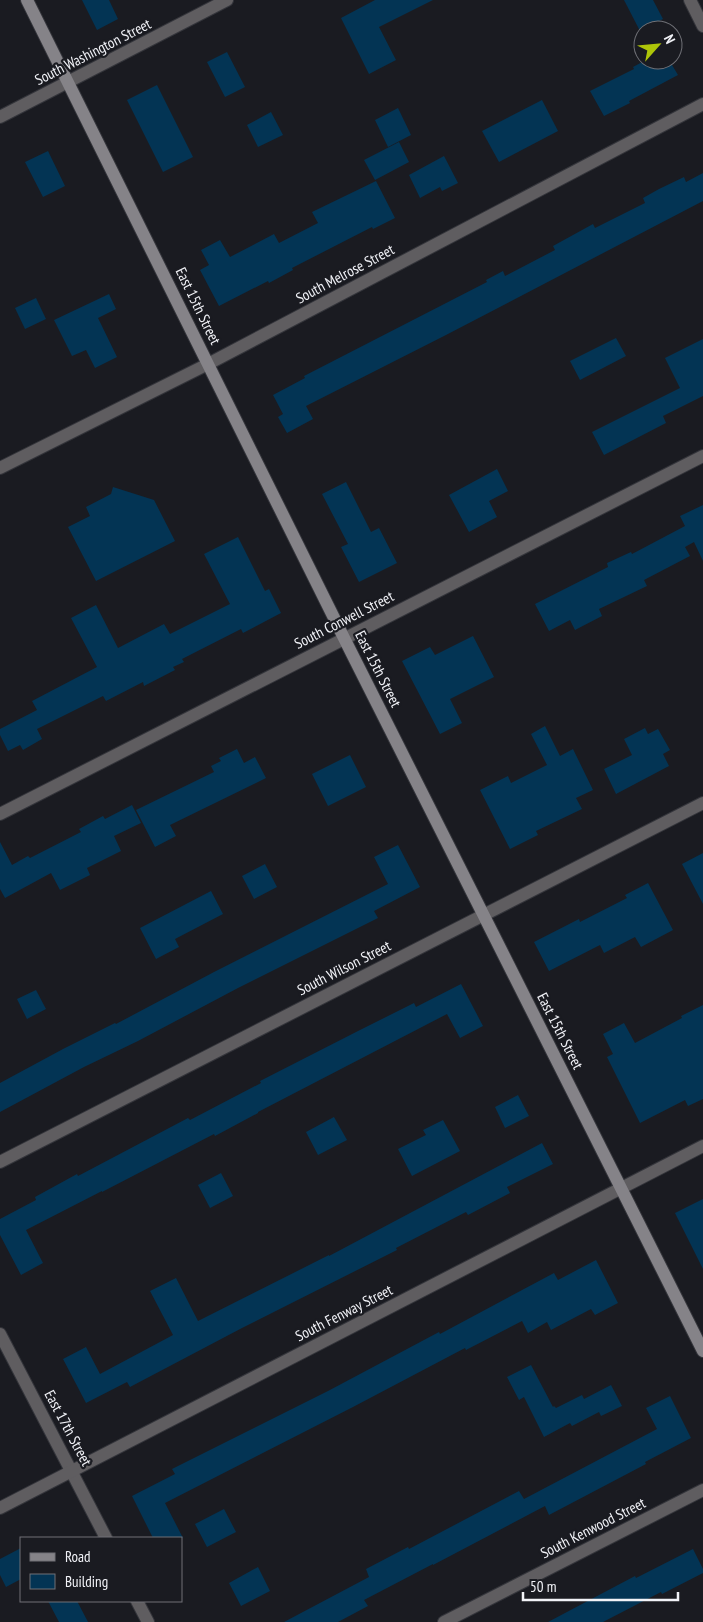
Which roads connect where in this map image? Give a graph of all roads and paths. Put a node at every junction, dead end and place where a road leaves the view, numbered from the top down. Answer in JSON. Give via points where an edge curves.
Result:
{"nodes":[{"id":1,"x":28,"y":0,"type":"edge"},
{"id":2,"x":227,"y":0,"type":"edge"},
{"id":3,"x":690,"y":0,"type":"edge"},
{"id":4,"x":703,"y":26,"type":"edge"},
{"id":5,"x":69,"y":83,"type":"junction"},
{"id":6,"x":703,"y":104,"type":"edge"},
{"id":7,"x":0,"y":117,"type":"edge"},
{"id":8,"x":208,"y":364,"type":"junction"},
{"id":9,"x":703,"y":456,"type":"edge"},
{"id":10,"x":0,"y":468,"type":"edge"},
{"id":11,"x":344,"y":638,"type":"junction"},
{"id":12,"x":703,"y":803,"type":"edge"},
{"id":13,"x":0,"y":814,"type":"edge"},
{"id":14,"x":484,"y":915,"type":"junction"},
{"id":15,"x":703,"y":1146,"type":"edge"},
{"id":16,"x":0,"y":1162,"type":"edge"},
{"id":17,"x":622,"y":1188,"type":"junction"},
{"id":18,"x":0,"y":1334,"type":"edge"},
{"id":19,"x":703,"y":1351,"type":"edge"},
{"id":20,"x":72,"y":1472,"type":"junction"},
{"id":21,"x":703,"y":1490,"type":"edge"},
{"id":22,"x":0,"y":1508,"type":"edge"},
{"id":23,"x":105,"y":1537,"type":"edge"},
{"id":24,"x":138,"y":1602,"type":"edge"},
{"id":25,"x":148,"y":1622,"type":"edge"},
{"id":26,"x":444,"y":1622,"type":"edge"}],
"edges":[{"from":1,"to":5,"type":"main road","name":"East 15th Street"},
{"from":2,"to":5,"type":"street","name":"South Washington Street"},
{"from":3,"to":4,"type":"street"},
{"from":5,"to":7,"type":"street","name":"South Washington Street"},
{"from":5,"to":8,"type":"main road","name":"East 15th Street"},
{"from":6,"to":8,"type":"street","name":"South Melrose Street"},
{"from":8,"to":10,"type":"street","name":"South Melrose Street"},
{"from":8,"to":11,"type":"main road","name":"East 15th Street"},
{"from":9,"to":11,"type":"street","name":"South Conwell Street"},
{"from":11,"to":13,"type":"street","name":"South Conwell Street"},
{"from":11,"to":14,"type":"main road","name":"East 15th Street"},
{"from":12,"to":14,"type":"street","name":"South Wilson Street"},
{"from":14,"to":16,"type":"street","name":"South Wilson Street"},
{"from":14,"to":17,"type":"main road","name":"East 15th Street"},
{"from":15,"to":17,"type":"street","name":"South Fenway Street"},
{"from":17,"to":19,"type":"main road","name":"East 15th Street"},
{"from":17,"to":20,"type":"street","name":"South Fenway Street"},
{"from":18,"to":20,"type":"street","name":"East 17th Street"},
{"from":20,"to":22,"type":"street","name":"South Fenway Street"},
{"from":20,"to":23,"type":"street","name":"East 17th Street"},
{"from":21,"to":26,"type":"street","name":"South Kenwood Street"},
{"from":24,"to":25,"type":"street"}]}
